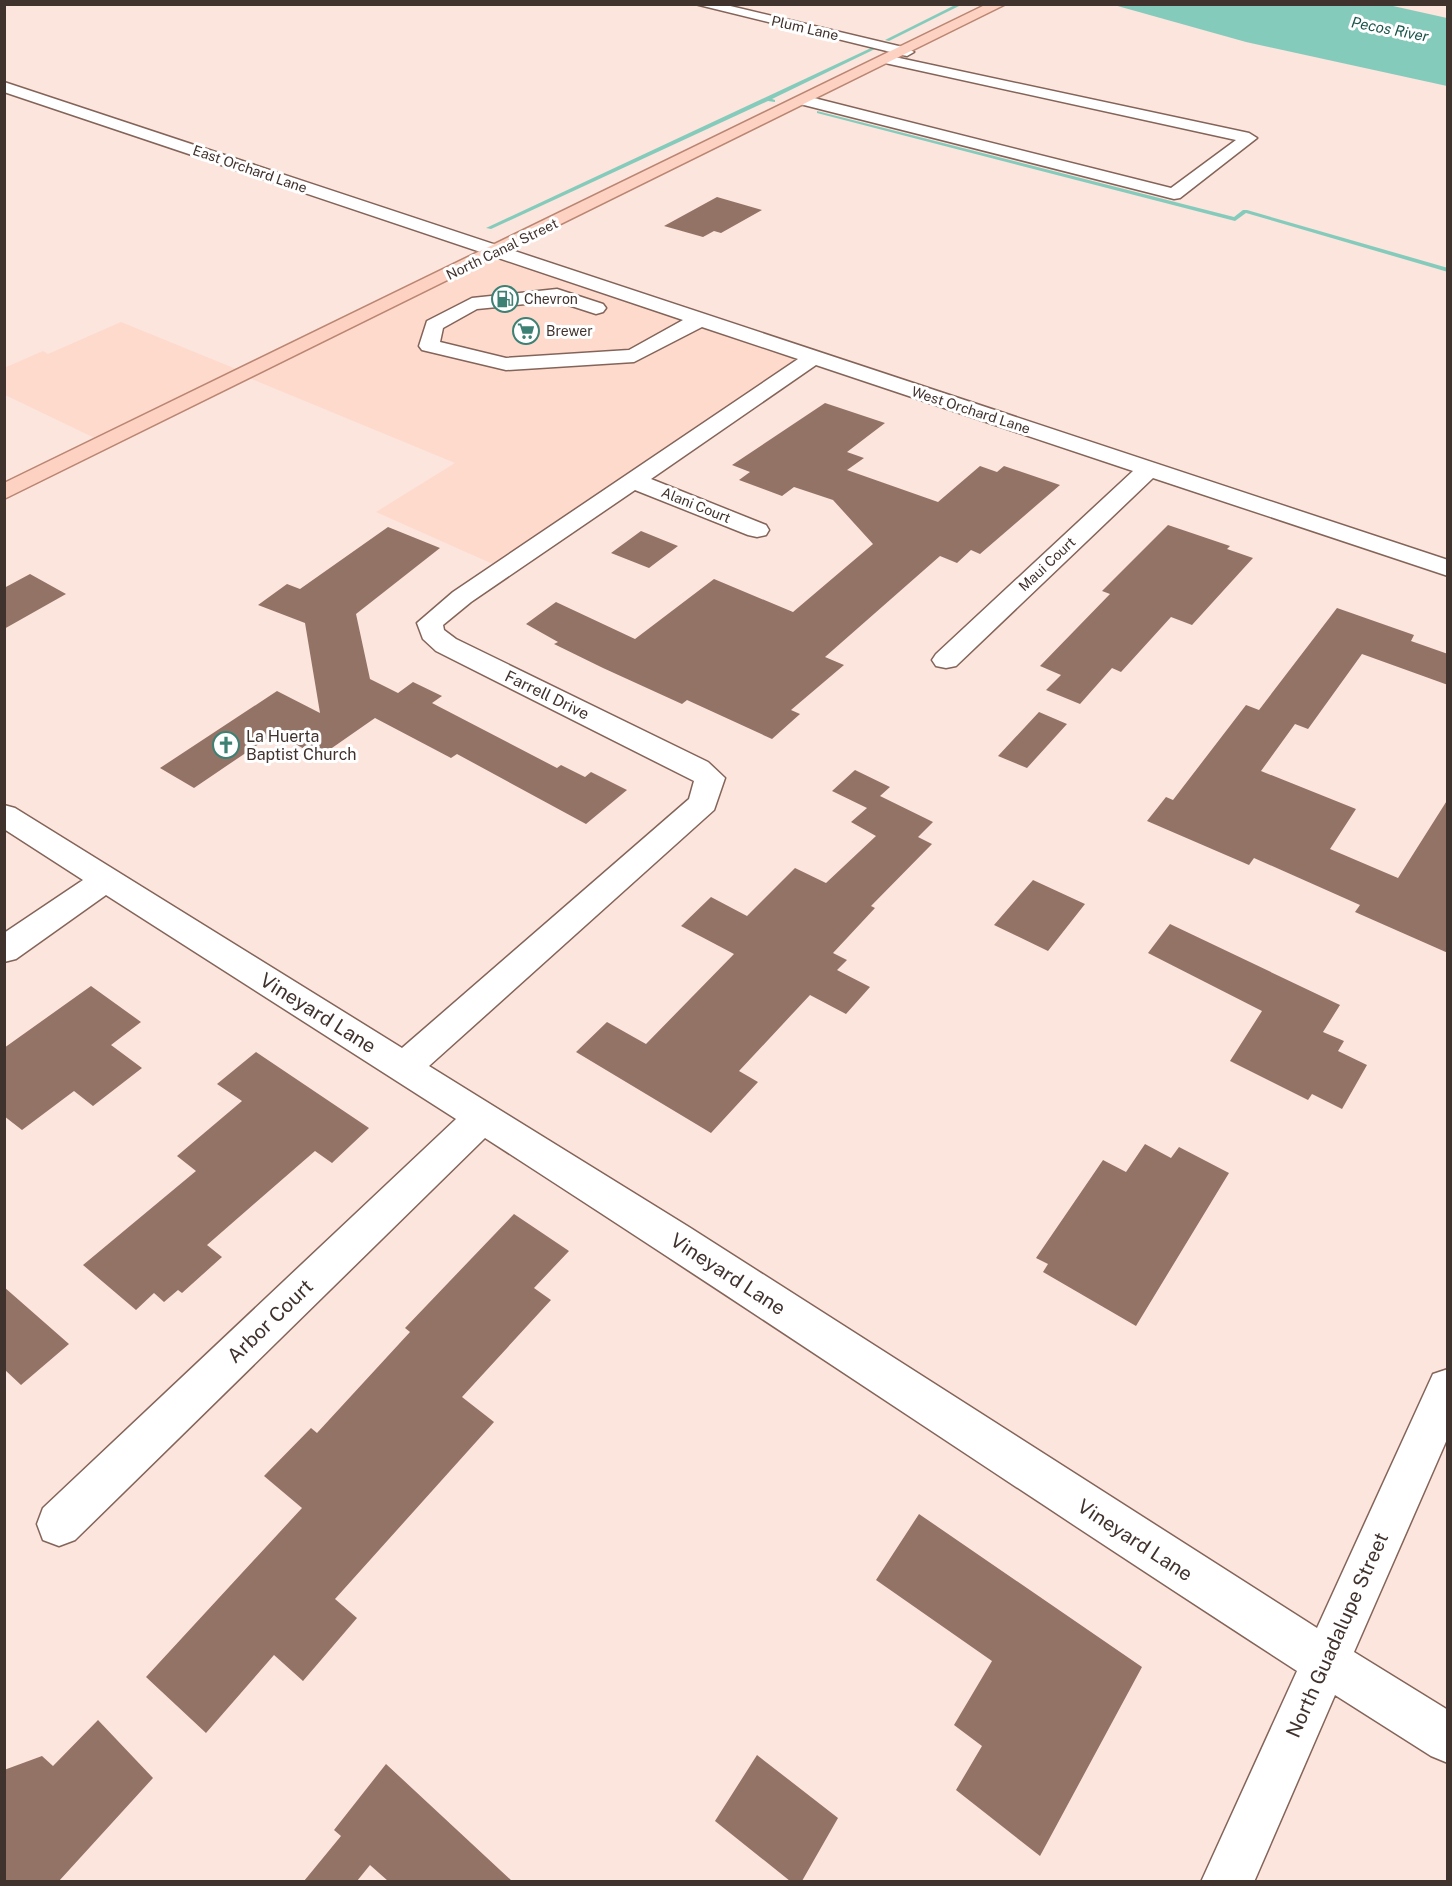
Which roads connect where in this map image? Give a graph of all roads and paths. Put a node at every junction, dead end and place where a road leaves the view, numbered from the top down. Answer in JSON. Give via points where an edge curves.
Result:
{"nodes":[{"id":1,"x":702,"y":4,"type":"edge"},
{"id":2,"x":999,"y":4,"type":"edge"},
{"id":3,"x":907,"y":52,"type":"junction"},
{"id":4,"x":890,"y":60,"type":"junction"},
{"id":5,"x":10,"y":92,"type":"edge"},
{"id":6,"x":806,"y":101,"type":"junction"},
{"id":7,"x":495,"y":252,"type":"junction"},
{"id":8,"x":627,"y":296,"type":"junction"},
{"id":9,"x":699,"y":320,"type":"junction"},
{"id":10,"x":813,"y":358,"type":"junction"},
{"id":11,"x":1149,"y":468,"type":"junction"},
{"id":12,"x":635,"y":481,"type":"junction"},
{"id":13,"x":4,"y":492,"type":"edge"},
{"id":14,"x":757,"y":530,"type":"dead end"},
{"id":15,"x":1448,"y":569,"type":"edge"},
{"id":16,"x":946,"y":660,"type":"dead end"},
{"id":17,"x":4,"y":815,"type":"edge"},
{"id":18,"x":105,"y":880,"type":"junction"},
{"id":19,"x":4,"y":950,"type":"edge"},
{"id":20,"x":404,"y":1067,"type":"junction"},
{"id":21,"x":481,"y":1118,"type":"junction"},
{"id":22,"x":1448,"y":1388,"type":"edge"},
{"id":23,"x":59,"y":1524,"type":"dead end"},
{"id":24,"x":1325,"y":1661,"type":"junction"},
{"id":25,"x":1448,"y":1739,"type":"edge"},
{"id":26,"x":1227,"y":1881,"type":"edge"}],
"edges":[{"from":1,"to":3,"type":"street","name":"Plum Lane"},
{"from":2,"to":3,"type":"main road","name":"North Canal Street"},
{"from":3,"to":4,"type":"main road","name":"North Canal Street"},
{"from":4,"to":6,"type":"main road","name":"North Canal Street"},
{"from":4,"to":6,"type":"street","via":[[1249,138],[1174,194]]},
{"from":5,"to":7,"type":"street","name":"East Orchard Lane"},
{"from":6,"to":7,"type":"main road","name":"North Canal Street"},
{"from":7,"to":8,"type":"street","name":"West Orchard Lane"},
{"from":7,"to":13,"type":"main road","name":"North Canal Street"},
{"from":8,"to":9,"type":"street","name":"West Orchard Lane"},
{"from":8,"to":9,"type":"street","via":[[600,310],[557,296],[472,304],[434,325],[429,346],[506,364],[634,356]]},
{"from":9,"to":10,"type":"street","name":"West Orchard Lane"},
{"from":10,"to":11,"type":"street","name":"West Orchard Lane"},
{"from":10,"to":12,"type":"street","name":"Farrell Drive"},
{"from":11,"to":15,"type":"street","name":"West Orchard Lane"},
{"from":11,"to":16,"type":"street","name":"Maui Court"},
{"from":12,"to":14,"type":"street","name":"Alani Court"},
{"from":12,"to":20,"type":"street","name":"Farrell Drive","via":[[437,615],[429,629],[446,645],[486,666],[698,769],[710,778],[703,803]]},
{"from":17,"to":18,"type":"street","name":"Vineyard Lane"},
{"from":18,"to":19,"type":"street"},
{"from":18,"to":20,"type":"street","name":"Vineyard Lane"},
{"from":20,"to":21,"type":"street","name":"Vineyard Lane"},
{"from":21,"to":23,"type":"street","name":"Arbor Court"},
{"from":21,"to":24,"type":"street","name":"Vineyard Lane","via":[[675,1239]]},
{"from":22,"to":24,"type":"street","name":"North Guadalupe Street"},
{"from":24,"to":25,"type":"street","name":"Vineyard Lane"},
{"from":24,"to":26,"type":"street","name":"North Guadalupe Street"}]}
